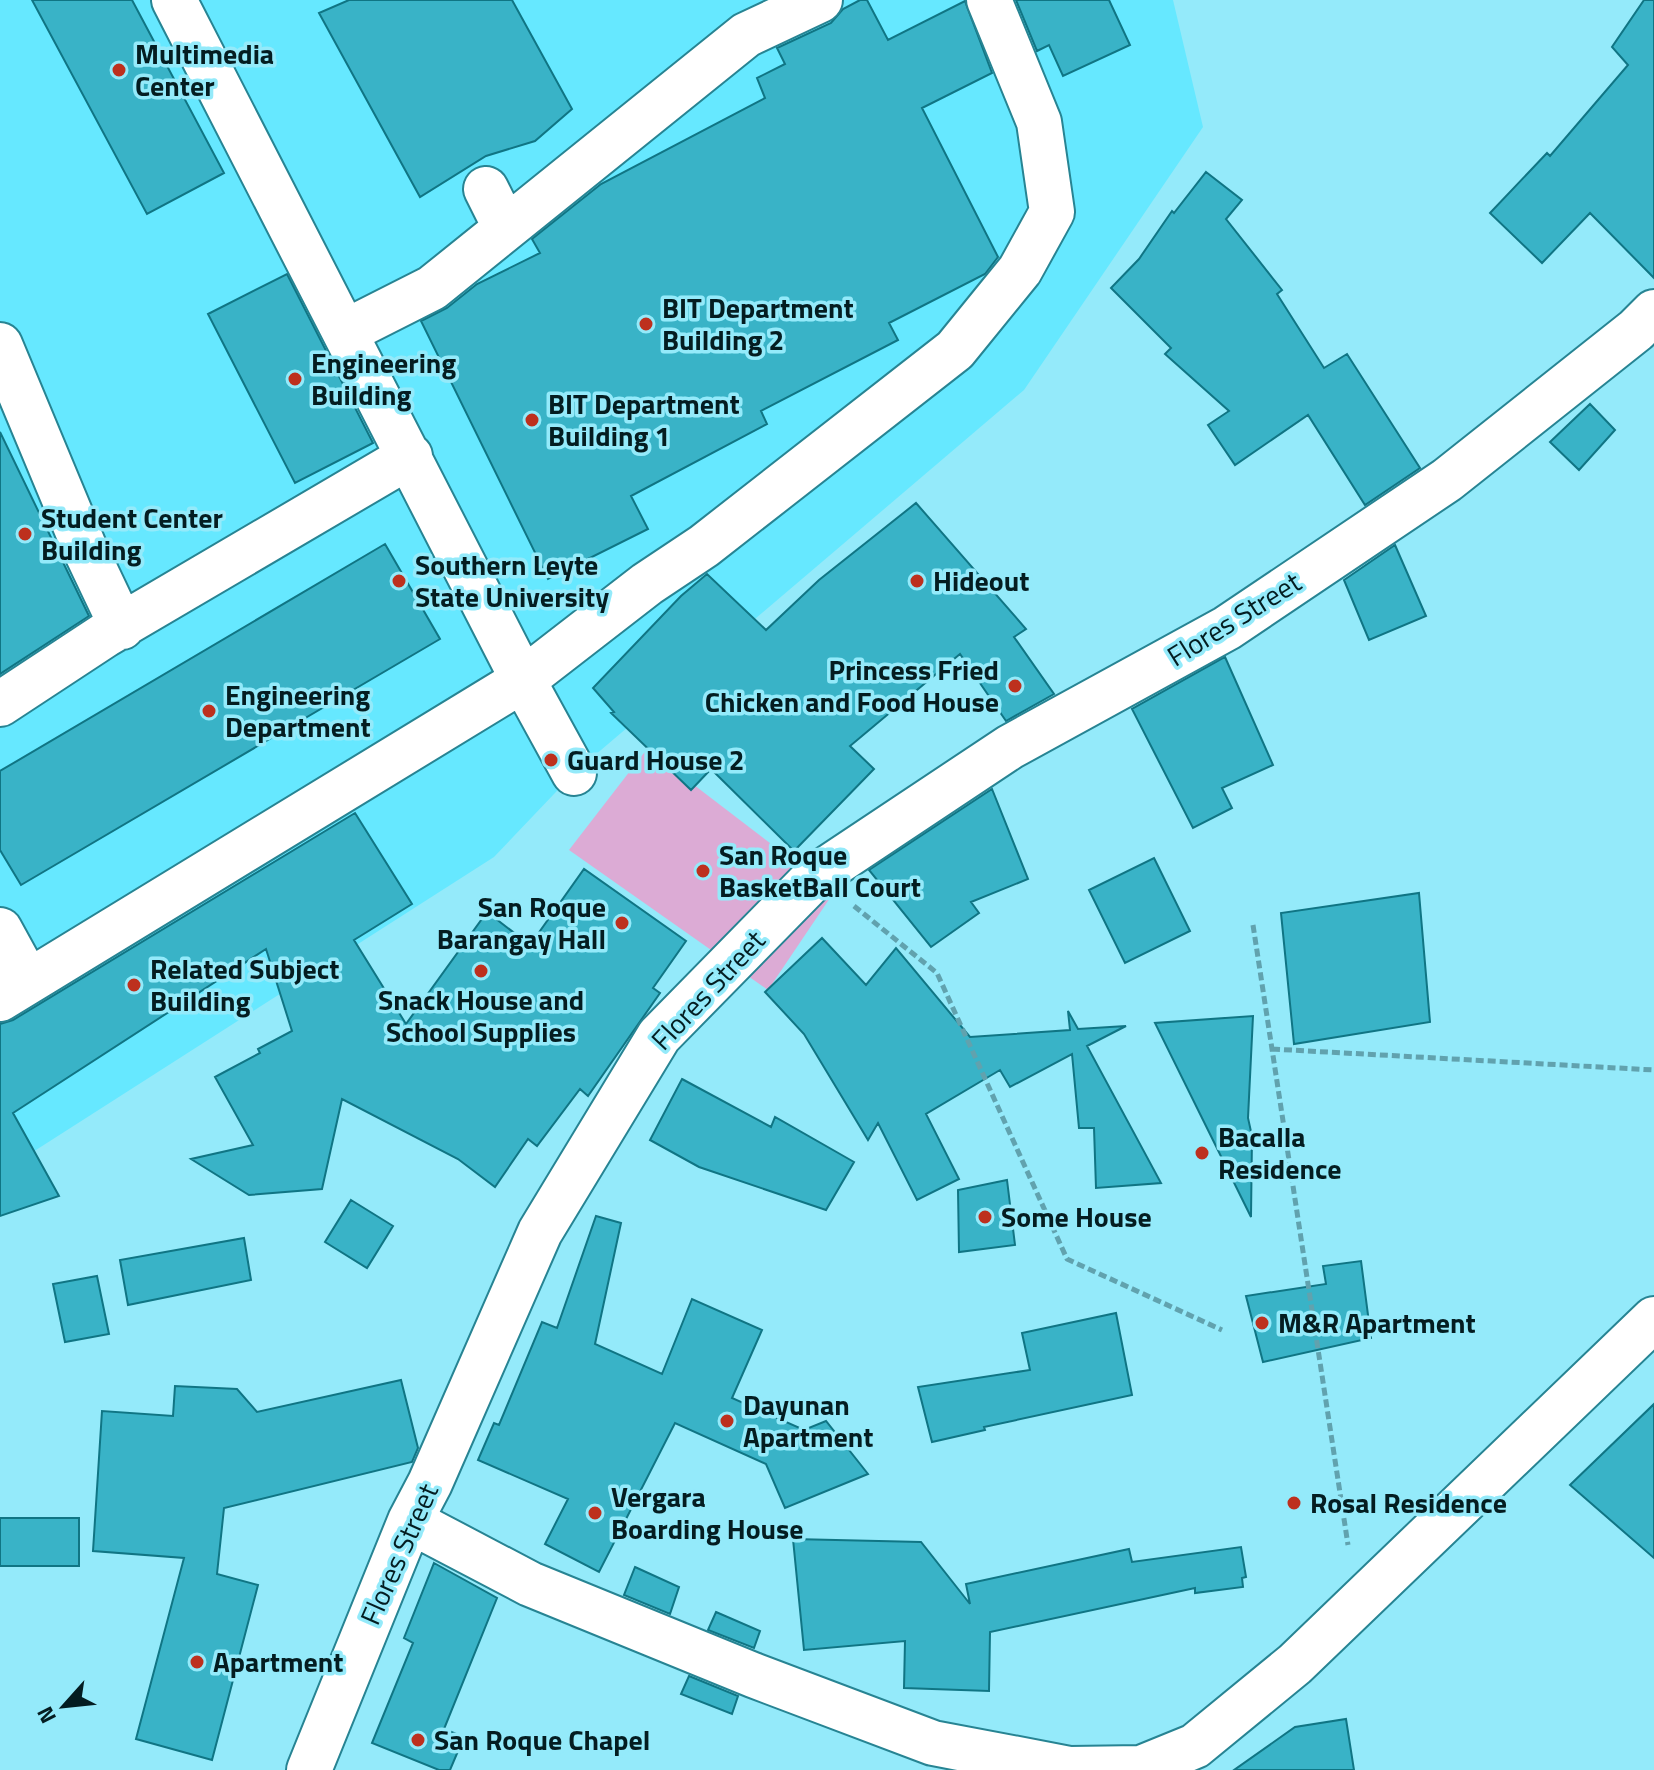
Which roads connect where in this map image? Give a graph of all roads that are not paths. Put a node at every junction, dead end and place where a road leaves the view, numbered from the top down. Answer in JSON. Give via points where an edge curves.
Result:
{"nodes":[{"id":1,"x":174,"y":0,"type":"edge"},
{"id":2,"x":989,"y":0,"type":"edge"},
{"id":3,"x":805,"y":3,"type":"edge"},
{"id":4,"x":1654,"y":312,"type":"edge"},
{"id":5,"x":345,"y":332,"type":"junction"},
{"id":6,"x":0,"y":345,"type":"edge"},
{"id":7,"x":410,"y":456,"type":"junction"},
{"id":8,"x":122,"y":627,"type":"junction"},
{"id":9,"x":523,"y":680,"type":"junction"},
{"id":10,"x":0,"y":704,"type":"edge"},
{"id":11,"x":574,"y":773,"type":"dead end"},
{"id":12,"x":0,"y":930,"type":"edge"},
{"id":13,"x":14,"y":990,"type":"edge"},
{"id":14,"x":1654,"y":1319,"type":"edge"},
{"id":15,"x":410,"y":1521,"type":"junction"},
{"id":16,"x":309,"y":1770,"type":"edge"}],
"edges":[{"from":1,"to":5,"type":"street"},
{"from":2,"to":9,"type":"street","via":[[1039,122],[1052,212],[1020,270],[955,350],[717,537]]},
{"from":3,"to":5,"type":"street","via":[[746,35],[495,208],[432,288]]},
{"from":4,"to":15,"type":"street","name":"Flores Street","via":[[1422,498],[1227,628],[1010,747],[816,876],[659,1036],[540,1232]]},
{"from":5,"to":7,"type":"street"},
{"from":6,"to":8,"type":"street"},
{"from":7,"to":8,"type":"street"},
{"from":7,"to":9,"type":"street"},
{"from":8,"to":10,"type":"street"},
{"from":9,"to":11,"type":"street"},
{"from":9,"to":13,"type":"street"},
{"from":12,"to":13,"type":"street"},
{"from":14,"to":15,"type":"street","via":[[1295,1664],[1195,1746],[1141,1768],[1070,1769],[933,1743],[530,1584]]},
{"from":15,"to":16,"type":"street","name":"Flores Street"}]}
